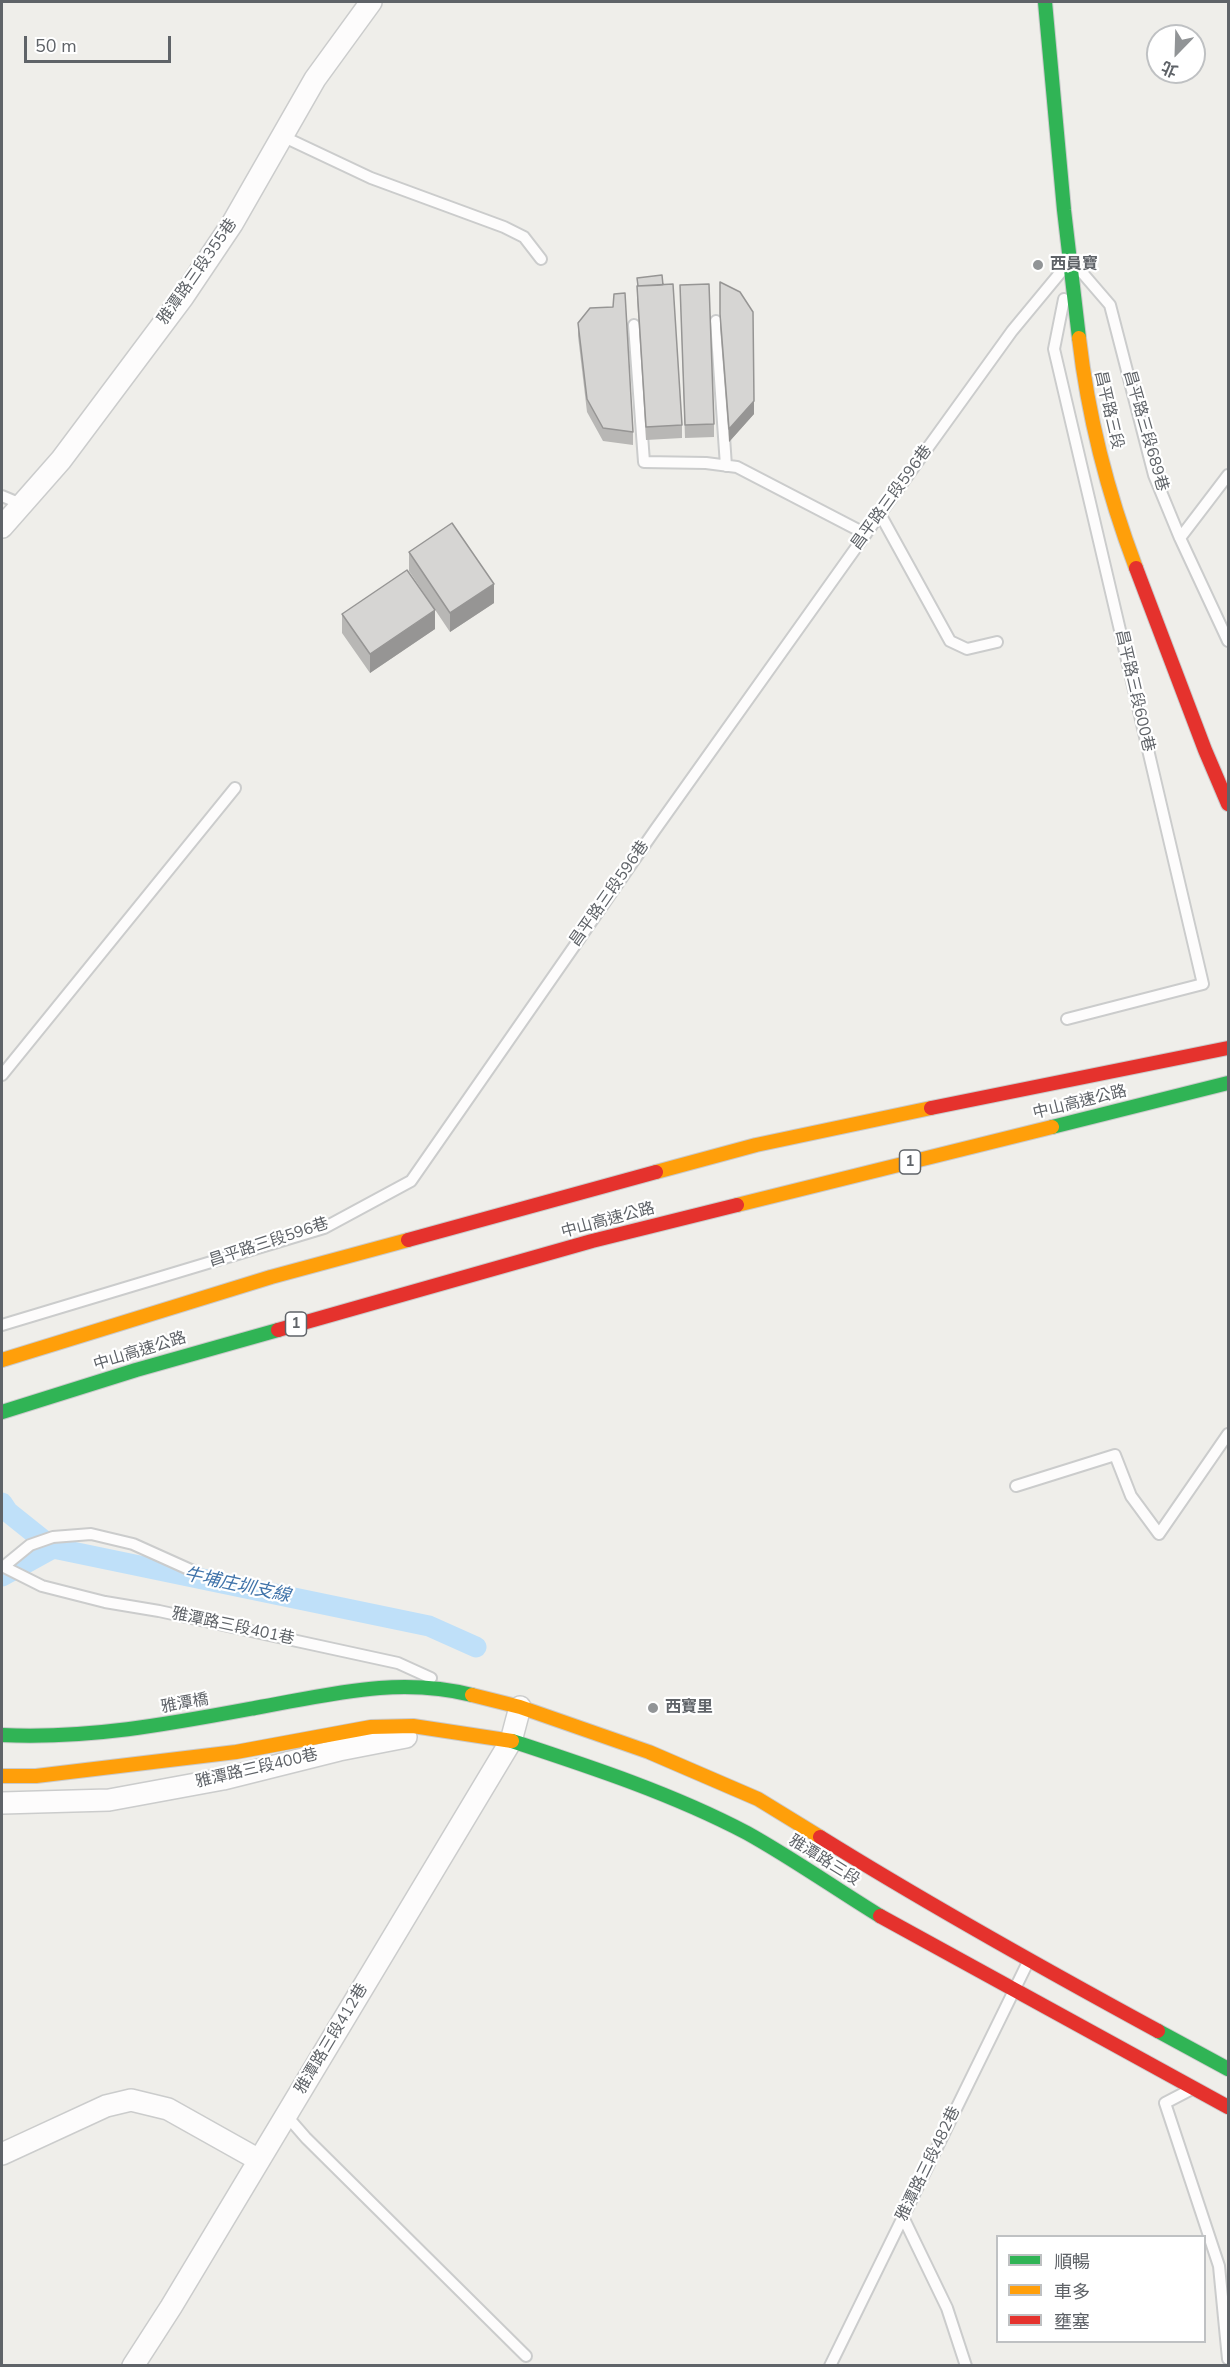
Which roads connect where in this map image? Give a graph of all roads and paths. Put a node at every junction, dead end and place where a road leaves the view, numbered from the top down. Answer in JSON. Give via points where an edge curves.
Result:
{"nodes":[{"id":1,"x":371,"y":2,"type":"edge"},
{"id":2,"x":1045,"y":2,"type":"edge"},
{"id":3,"x":282,"y":136,"type":"junction"},
{"id":4,"x":541,"y":259,"type":"dead end"},
{"id":5,"x":1071,"y":260,"type":"junction"},
{"id":6,"x":716,"y":321,"type":"dead end"},
{"id":7,"x":634,"y":325,"type":"dead end"},
{"id":8,"x":726,"y":466,"type":"junction"},
{"id":9,"x":1228,"y":475,"type":"edge"},
{"id":10,"x":11,"y":500,"type":"edge"},
{"id":11,"x":880,"y":514,"type":"junction"},
{"id":12,"x":2,"y":527,"type":"edge"},
{"id":13,"x":866,"y":534,"type":"junction"},
{"id":14,"x":1180,"y":538,"type":"junction"},
{"id":15,"x":1228,"y":641,"type":"edge"},
{"id":16,"x":997,"y":642,"type":"dead end"},
{"id":17,"x":235,"y":788,"type":"dead end"},
{"id":18,"x":1228,"y":804,"type":"edge"},
{"id":19,"x":1067,"y":1019,"type":"dead end"},
{"id":20,"x":1228,"y":1048,"type":"edge"},
{"id":21,"x":2,"y":1075,"type":"edge"},
{"id":22,"x":1228,"y":1083,"type":"edge"},
{"id":23,"x":2,"y":1325,"type":"edge"},
{"id":24,"x":2,"y":1359,"type":"edge"},
{"id":25,"x":2,"y":1412,"type":"edge"},
{"id":26,"x":1228,"y":1434,"type":"edge"},
{"id":27,"x":1016,"y":1486,"type":"dead end"},
{"id":28,"x":4,"y":1567,"type":"edge"},
{"id":29,"x":193,"y":1571,"type":"dead end"},
{"id":30,"x":372,"y":1687,"type":"joint"},
{"id":31,"x":464,"y":1693,"type":"junction"},
{"id":32,"x":520,"y":1707,"type":"junction"},
{"id":33,"x":2,"y":1735,"type":"edge"},
{"id":34,"x":511,"y":1741,"type":"junction"},
{"id":35,"x":2,"y":1776,"type":"edge"},
{"id":36,"x":2,"y":1803,"type":"edge"},
{"id":37,"x":1028,"y":1961,"type":"junction"},
{"id":38,"x":1015,"y":1989,"type":"junction"},
{"id":39,"x":1228,"y":2068,"type":"edge"},
{"id":40,"x":1193,"y":2088,"type":"junction"},
{"id":41,"x":1228,"y":2107,"type":"edge"},
{"id":42,"x":286,"y":2115,"type":"junction"},
{"id":43,"x":2,"y":2154,"type":"edge"},
{"id":44,"x":259,"y":2160,"type":"junction"},
{"id":45,"x":903,"y":2217,"type":"junction"},
{"id":46,"x":526,"y":2356,"type":"dead end"},
{"id":47,"x":1228,"y":2360,"type":"edge"},
{"id":48,"x":133,"y":2366,"type":"edge"},
{"id":49,"x":830,"y":2366,"type":"edge"},
{"id":50,"x":966,"y":2366,"type":"edge"}],
"edges":[{"from":1,"to":3,"type":"street","name":"雅潭路三段355巷","via":[[315,79]]},
{"from":2,"to":5,"type":"main road","name":"昌平路三段"},
{"from":3,"to":4,"type":"lane","via":[[371,178],[504,227],[524,237]]},
{"from":3,"to":10,"type":"street","name":"雅潭路三段355巷","via":[[232,224],[183,297],[61,460]]},
{"from":5,"to":11,"type":"lane","name":"昌平路三段596巷","via":[[1012,331]]},
{"from":5,"to":14,"type":"lane","name":"昌平路三段689巷","via":[[1110,305],[1154,475]]},
{"from":5,"to":18,"type":"main road","name":"昌平路三段","via":[[1084,383],[1118,521]]},
{"from":5,"to":19,"type":"lane","name":"昌平路三段600巷","via":[[1054,349],[1203,984]]},
{"from":6,"to":8,"type":"lane"},
{"from":7,"to":8,"type":"lane","via":[[644,462]]},
{"from":8,"to":13,"type":"lane","via":[[737,467]]},
{"from":9,"to":14,"type":"lane"},
{"from":10,"to":12,"type":"street","name":"雅潭路三段355巷"},
{"from":11,"to":13,"type":"lane","name":"昌平路三段596巷"},
{"from":11,"to":16,"type":"lane","via":[[950,641],[967,649]]},
{"from":13,"to":23,"type":"lane","name":"昌平路三段596巷","via":[[411,1181],[324,1228]]},
{"from":14,"to":15,"type":"lane","name":"昌平路三段689巷"},
{"from":17,"to":21,"type":"lane"},
{"from":20,"to":24,"type":"main road","name":"中山高速公路","via":[[756,1145],[271,1277]]},
{"from":22,"to":25,"type":"main road","name":"中山高速公路","number":"1","via":[[592,1241],[136,1370]]},
{"from":26,"to":27,"type":"lane","via":[[1159,1534],[1131,1496],[1115,1455]]},
{"from":28,"to":29,"type":"lane","via":[[30,1545],[53,1537],[91,1534],[133,1544]]},
{"from":28,"to":31,"type":"lane","name":"雅潭路三段401巷","via":[[42,1586],[105,1602],[398,1663]]},
{"from":30,"to":31,"type":"main road","name":"雅潭路三段"},
{"from":30,"to":33,"type":"main road","name":"雅潭橋","via":[[133,1730],[48,1737]]},
{"from":31,"to":32,"type":"main road","name":"雅潭路三段"},
{"from":32,"to":34,"type":"street","name":"雅潭路三段412巷"},
{"from":32,"to":37,"type":"main road","name":"雅潭路三段","via":[[648,1752],[758,1799]]},
{"from":34,"to":35,"type":"main road","name":"雅潭路三段","via":[[413,1726],[371,1727],[236,1752],[36,1776]]},
{"from":34,"to":36,"type":"street","name":"雅潭路三段400巷","via":[[443,1733],[398,1738],[223,1779],[110,1800]]},
{"from":34,"to":38,"type":"main road","name":"雅潭路三段","via":[[596,1769],[748,1834],[880,1916]]},
{"from":34,"to":42,"type":"street","name":"雅潭路三段412巷"},
{"from":37,"to":38,"type":"lane","name":"雅潭路三段482巷"},
{"from":37,"to":39,"type":"main road","name":"雅潭路三段"},
{"from":38,"to":40,"type":"main road","name":"雅潭路三段"},
{"from":38,"to":45,"type":"lane","name":"雅潭路三段482巷"},
{"from":40,"to":41,"type":"main road","name":"雅潭路三段"},
{"from":40,"to":47,"type":"lane","via":[[1165,2103],[1219,2266]]},
{"from":42,"to":44,"type":"street","name":"雅潭路三段412巷"},
{"from":42,"to":46,"type":"lane"},
{"from":43,"to":44,"type":"street","via":[[106,2106],[131,2100],[168,2109]]},
{"from":44,"to":48,"type":"street","name":"雅潭路三段412巷"},
{"from":45,"to":49,"type":"lane","name":"雅潭路三段482巷"},
{"from":45,"to":50,"type":"lane","via":[[947,2308]]}]}
